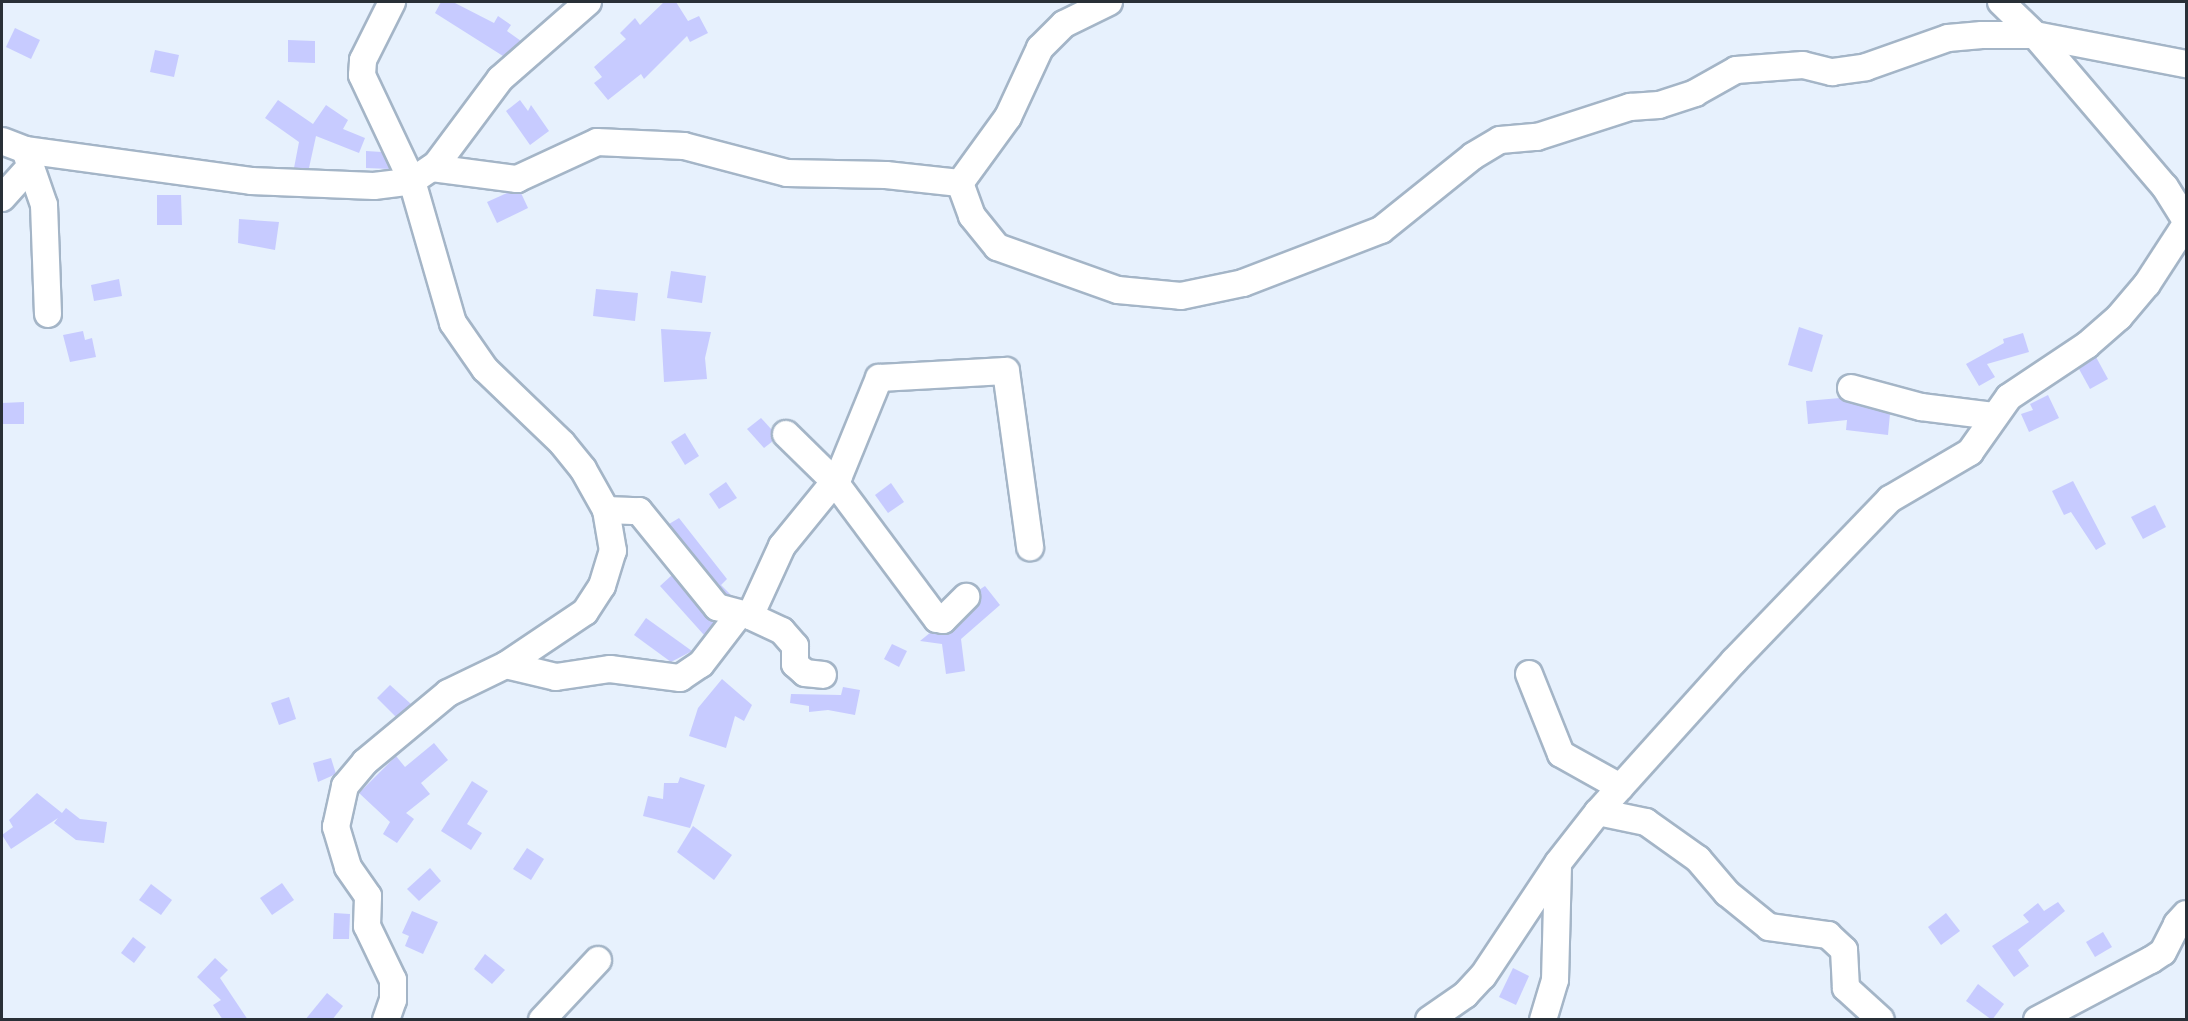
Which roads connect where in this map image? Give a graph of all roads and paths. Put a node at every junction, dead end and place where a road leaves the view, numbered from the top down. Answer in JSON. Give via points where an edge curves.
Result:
{"nodes":[{"id":1,"x":392,"y":2,"type":"edge"},
{"id":2,"x":588,"y":2,"type":"edge"},
{"id":3,"x":1109,"y":2,"type":"edge"},
{"id":4,"x":2001,"y":2,"type":"edge"},
{"id":5,"x":2035,"y":35,"type":"junction"},
{"id":6,"x":2187,"y":64,"type":"edge"},
{"id":7,"x":19,"y":153,"type":"edge"},
{"id":8,"x":422,"y":174,"type":"junction"},
{"id":9,"x":960,"y":183,"type":"junction"},
{"id":10,"x":2,"y":198,"type":"edge"},
{"id":11,"x":2187,"y":222,"type":"edge"},
{"id":12,"x":48,"y":314,"type":"dead end"},
{"id":13,"x":1851,"y":388,"type":"dead end"},
{"id":14,"x":1993,"y":416,"type":"junction"},
{"id":15,"x":786,"y":434,"type":"dead end"},
{"id":16,"x":834,"y":481,"type":"junction"},
{"id":17,"x":606,"y":510,"type":"junction"},
{"id":18,"x":1030,"y":547,"type":"dead end"},
{"id":19,"x":966,"y":597,"type":"dead end"},
{"id":20,"x":744,"y":616,"type":"junction"},
{"id":21,"x":506,"y":665,"type":"junction"},
{"id":22,"x":1529,"y":674,"type":"dead end"},
{"id":23,"x":823,"y":675,"type":"dead end"},
{"id":24,"x":1620,"y":787,"type":"junction"},
{"id":25,"x":1598,"y":812,"type":"junction"},
{"id":26,"x":1558,"y":863,"type":"junction"},
{"id":27,"x":2187,"y":914,"type":"edge"},
{"id":28,"x":598,"y":960,"type":"dead end"},
{"id":29,"x":386,"y":1020,"type":"edge"},
{"id":30,"x":542,"y":1020,"type":"edge"},
{"id":31,"x":1429,"y":1020,"type":"edge"},
{"id":32,"x":1543,"y":1020,"type":"edge"},
{"id":33,"x":1881,"y":1020,"type":"edge"},
{"id":34,"x":2037,"y":1020,"type":"edge"}],
"edges":[{"from":1,"to":8,"type":"street","via":[[361,68],[367,93]]},
{"from":2,"to":8,"type":"street","via":[[500,79]]},
{"from":3,"to":9,"type":"street","via":[[1064,24],[1040,48],[1008,117]]},
{"from":4,"to":5,"type":"street"},
{"from":5,"to":6,"type":"street"},
{"from":5,"to":9,"type":"street","via":[[1948,38],[1866,68],[1843,70],[1803,65],[1736,70],[1695,93],[1659,105],[1630,107],[1537,137],[1500,140],[1473,156],[1381,230],[1243,283],[1181,296],[1118,290],[997,247],[972,216]]},
{"from":5,"to":11,"type":"street","via":[[2165,186]]},
{"from":7,"to":8,"type":"street","via":[[251,181],[374,186]]},
{"from":7,"to":10,"type":"street"},
{"from":7,"to":12,"type":"street","via":[[44,205]]},
{"from":8,"to":9,"type":"street","via":[[517,179],[597,142],[684,146],[787,173],[886,175]]},
{"from":8,"to":17,"type":"street","via":[[449,312],[467,346],[484,369],[562,443]]},
{"from":11,"to":14,"type":"street","via":[[2147,284],[2119,317],[2087,345],[2027,382]]},
{"from":13,"to":14,"type":"street","via":[[1921,407]]},
{"from":14,"to":24,"type":"street","via":[[1970,452],[1908,485],[1879,510]]},
{"from":15,"to":16,"type":"street"},
{"from":16,"to":18,"type":"street","via":[[879,378],[1006,370]]},
{"from":16,"to":19,"type":"street","via":[[937,619],[942,620]]},
{"from":16,"to":20,"type":"street","via":[[782,546]]},
{"from":17,"to":20,"type":"street","via":[[639,511],[717,607]]},
{"from":17,"to":21,"type":"street","via":[[613,551],[597,594],[585,612]]},
{"from":20,"to":21,"type":"street","via":[[701,664],[680,678],[610,669],[556,677]]},
{"from":20,"to":23,"type":"street","via":[[782,631],[795,646],[795,664],[805,672]]},
{"from":21,"to":29,"type":"street","via":[[448,693],[365,762],[345,786],[336,827],[348,867],[368,896],[367,926],[393,980],[393,1000]]},
{"from":22,"to":24,"type":"street","via":[[1561,754]]},
{"from":24,"to":25,"type":"street"},
{"from":25,"to":26,"type":"street"},
{"from":25,"to":33,"type":"street","via":[[1646,822],[1698,859],[1727,893],[1769,927],[1828,935],[1844,950],[1846,988]]},
{"from":26,"to":31,"type":"street","via":[[1483,976],[1465,995]]},
{"from":26,"to":32,"type":"street","via":[[1555,980]]},
{"from":27,"to":34,"type":"street","via":[[2176,924],[2163,952]]},
{"from":28,"to":30,"type":"street"}]}
